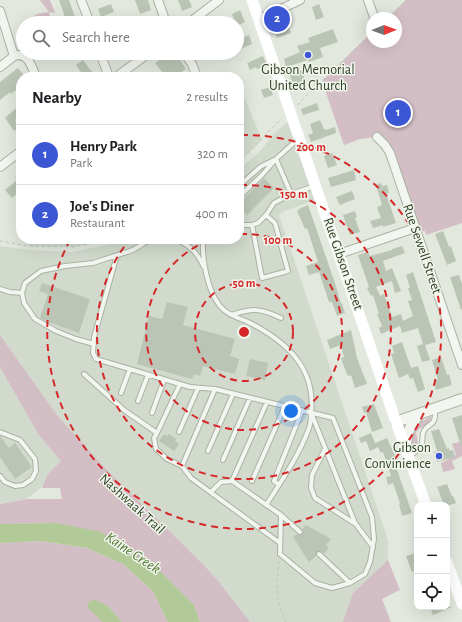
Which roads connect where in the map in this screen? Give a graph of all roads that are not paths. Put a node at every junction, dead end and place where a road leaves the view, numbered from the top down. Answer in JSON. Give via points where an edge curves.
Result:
{"nodes":[{"id":1,"x":81,"y":0,"type":"edge"},
{"id":2,"x":158,"y":0,"type":"edge"},
{"id":3,"x":219,"y":0,"type":"edge"},
{"id":4,"x":252,"y":0,"type":"edge"},
{"id":5,"x":300,"y":0,"type":"edge"},
{"id":6,"x":368,"y":0,"type":"edge"},
{"id":7,"x":0,"y":11,"type":"edge"},
{"id":8,"x":372,"y":12,"type":"edge"},
{"id":9,"x":87,"y":16,"type":"edge"},
{"id":10,"x":164,"y":16,"type":"edge"},
{"id":11,"x":198,"y":16,"type":"edge"},
{"id":12,"x":260,"y":19,"type":"junction"},
{"id":13,"x":14,"y":56,"type":"joint"},
{"id":14,"x":28,"y":60,"type":"edge"},
{"id":15,"x":102,"y":60,"type":"edge"},
{"id":16,"x":139,"y":60,"type":"edge"},
{"id":17,"x":189,"y":60,"type":"edge"},
{"id":18,"x":0,"y":67,"type":"edge"},
{"id":19,"x":34,"y":72,"type":"edge"},
{"id":20,"x":106,"y":72,"type":"edge"},
{"id":21,"x":123,"y":72,"type":"edge"},
{"id":22,"x":195,"y":72,"type":"edge"},
{"id":23,"x":300,"y":137,"type":"junction"},
{"id":24,"x":377,"y":137,"type":"road end"},
{"id":25,"x":16,"y":155,"type":"edge"},
{"id":26,"x":276,"y":159,"type":"junction"},
{"id":27,"x":0,"y":167,"type":"edge"},
{"id":28,"x":244,"y":181,"type":"edge"},
{"id":29,"x":316,"y":186,"type":"junction"},
{"id":30,"x":244,"y":192,"type":"edge"},
{"id":31,"x":291,"y":194,"type":"junction"},
{"id":32,"x":266,"y":215,"type":"junction"},
{"id":33,"x":244,"y":225,"type":"edge"},
{"id":34,"x":252,"y":225,"type":"junction"},
{"id":35,"x":415,"y":228,"type":"junction"},
{"id":36,"x":143,"y":244,"type":"edge"},
{"id":37,"x":187,"y":244,"type":"edge"},
{"id":38,"x":202,"y":244,"type":"edge"},
{"id":39,"x":339,"y":254,"type":"junction"},
{"id":40,"x":117,"y":255,"type":"junction"},
{"id":41,"x":206,"y":271,"type":"junction"},
{"id":42,"x":0,"y":289,"type":"edge"},
{"id":43,"x":22,"y":293,"type":"junction"},
{"id":44,"x":230,"y":315,"type":"junction"},
{"id":45,"x":281,"y":318,"type":"dead end"},
{"id":46,"x":94,"y":344,"type":"junction"},
{"id":47,"x":462,"y":365,"type":"edge"},
{"id":48,"x":130,"y":369,"type":"junction"},
{"id":49,"x":84,"y":374,"type":"dead end"},
{"id":50,"x":148,"y":375,"type":"junction"},
{"id":51,"x":164,"y":380,"type":"junction"},
{"id":52,"x":180,"y":384,"type":"junction"},
{"id":53,"x":198,"y":388,"type":"junction"},
{"id":54,"x":216,"y":389,"type":"junction"},
{"id":55,"x":121,"y":393,"type":"dead end"},
{"id":56,"x":233,"y":394,"type":"junction"},
{"id":57,"x":250,"y":398,"type":"junction"},
{"id":58,"x":462,"y":399,"type":"edge"},
{"id":59,"x":138,"y":401,"type":"dead end"},
{"id":60,"x":267,"y":402,"type":"junction"},
{"id":61,"x":285,"y":406,"type":"junction"},
{"id":62,"x":435,"y":408,"type":"junction"},
{"id":63,"x":302,"y":411,"type":"junction"},
{"id":64,"x":423,"y":412,"type":"junction"},
{"id":65,"x":152,"y":413,"type":"dead end"},
{"id":66,"x":311,"y":413,"type":"junction"},
{"id":67,"x":396,"y":422,"type":"junction"},
{"id":68,"x":0,"y":432,"type":"edge"},
{"id":69,"x":157,"y":432,"type":"junction"},
{"id":70,"x":179,"y":432,"type":"dead end"},
{"id":71,"x":326,"y":449,"type":"junction"},
{"id":72,"x":208,"y":451,"type":"dead end"},
{"id":73,"x":407,"y":453,"type":"junction"},
{"id":74,"x":223,"y":460,"type":"dead end"},
{"id":75,"x":182,"y":466,"type":"junction"},
{"id":76,"x":0,"y":476,"type":"edge"},
{"id":77,"x":252,"y":481,"type":"dead end"},
{"id":78,"x":232,"y":482,"type":"junction"},
{"id":79,"x":279,"y":485,"type":"junction"},
{"id":80,"x":211,"y":492,"type":"junction"},
{"id":81,"x":425,"y":502,"type":"edge"},
{"id":82,"x":266,"y":505,"type":"junction"},
{"id":83,"x":281,"y":514,"type":"junction"},
{"id":84,"x":355,"y":523,"type":"junction"},
{"id":85,"x":300,"y":532,"type":"dead end"},
{"id":86,"x":280,"y":543,"type":"junction"},
{"id":87,"x":372,"y":547,"type":"junction"},
{"id":88,"x":319,"y":554,"type":"dead end"},
{"id":89,"x":450,"y":570,"type":"edge"},
{"id":90,"x":350,"y":583,"type":"junction"},
{"id":91,"x":462,"y":604,"type":"edge"}],
"edges":[{"from":1,"to":9,"type":"street"},
{"from":2,"to":10,"type":"street"},
{"from":3,"to":11,"type":"street"},
{"from":4,"to":12,"type":"main road","name":"Rue Gibson Street"},
{"from":5,"to":12,"type":"street"},
{"from":6,"to":8,"type":"street"},
{"from":7,"to":13,"type":"street"},
{"from":12,"to":23,"type":"main road","name":"Rue Gibson Street"},
{"from":13,"to":18,"type":"street"},
{"from":14,"to":19,"type":"street"},
{"from":15,"to":20,"type":"street"},
{"from":16,"to":21,"type":"street"},
{"from":17,"to":22,"type":"street"},
{"from":23,"to":26,"type":"lane"},
{"from":23,"to":29,"type":"main road","name":"Rue Gibson Street"},
{"from":24,"to":35,"type":"street","name":"Rue Sewell Street","via":[[390,153]]},
{"from":25,"to":27,"type":"street"},
{"from":26,"to":28,"type":"lane","via":[[260,167]]},
{"from":26,"to":30,"type":"lane"},
{"from":26,"to":31,"type":"lane"},
{"from":29,"to":31,"type":"lane"},
{"from":29,"to":39,"type":"main road","name":"Rue Gibson Street"},
{"from":31,"to":32,"type":"lane","via":[[274,203]]},
{"from":32,"to":34,"type":"lane"},
{"from":32,"to":34,"type":"lane","via":[[275,223],[288,271],[262,278]]},
{"from":33,"to":34,"type":"lane"},
{"from":35,"to":39,"type":"street"},
{"from":35,"to":47,"type":"street","name":"Rue Sewell Street"},
{"from":36,"to":40,"type":"lane"},
{"from":37,"to":41,"type":"lane","via":[[198,254]]},
{"from":38,"to":41,"type":"lane"},
{"from":39,"to":67,"type":"main road","name":"Rue Gibson Street"},
{"from":40,"to":43,"type":"lane","via":[[93,263],[41,271],[25,283]]},
{"from":40,"to":46,"type":"lane"},
{"from":41,"to":44,"type":"lane","via":[[212,291]]},
{"from":42,"to":43,"type":"lane"},
{"from":43,"to":46,"type":"lane","via":[[24,303],[35,319],[76,340]]},
{"from":44,"to":45,"type":"lane","via":[[246,310],[265,311]]},
{"from":44,"to":66,"type":"lane","via":[[253,324],[275,337],[293,354],[306,373],[311,386]]},
{"from":46,"to":48,"type":"lane","via":[[93,353],[96,360]]},
{"from":48,"to":50,"type":"lane"},
{"from":48,"to":55,"type":"lane"},
{"from":49,"to":69,"type":"lane","via":[[124,410]]},
{"from":50,"to":51,"type":"lane"},
{"from":50,"to":59,"type":"lane"},
{"from":51,"to":52,"type":"lane"},
{"from":51,"to":65,"type":"lane"},
{"from":52,"to":53,"type":"lane"},
{"from":52,"to":69,"type":"lane"},
{"from":53,"to":54,"type":"lane"},
{"from":53,"to":70,"type":"lane"},
{"from":54,"to":56,"type":"lane"},
{"from":54,"to":75,"type":"lane"},
{"from":56,"to":57,"type":"lane"},
{"from":56,"to":72,"type":"lane"},
{"from":57,"to":60,"type":"lane"},
{"from":57,"to":74,"type":"lane"},
{"from":58,"to":62,"type":"street"},
{"from":60,"to":61,"type":"lane"},
{"from":60,"to":78,"type":"lane"},
{"from":61,"to":63,"type":"lane"},
{"from":61,"to":77,"type":"lane"},
{"from":62,"to":64,"type":"street"},
{"from":62,"to":73,"type":"lane","via":[[436,418],[422,434],[418,450]]},
{"from":63,"to":66,"type":"lane"},
{"from":63,"to":79,"type":"lane","via":[[274,481]]},
{"from":64,"to":67,"type":"street"},
{"from":64,"to":73,"type":"street","via":[[409,428],[406,436]]},
{"from":66,"to":71,"type":"lane"},
{"from":66,"to":79,"type":"lane","via":[[310,426],[296,457]]},
{"from":66,"to":87,"type":"lane","via":[[333,418],[372,517]]},
{"from":67,"to":73,"type":"main road","name":"Rue Gibson Street"},
{"from":68,"to":76,"type":"lane","via":[[20,440],[35,458],[36,471],[32,479],[23,485],[15,486],[5,482]]},
{"from":69,"to":75,"type":"lane","via":[[154,438],[156,449],[167,459]]},
{"from":71,"to":84,"type":"lane"},
{"from":71,"to":84,"type":"lane","via":[[312,475],[311,488],[315,498]]},
{"from":73,"to":81,"type":"main road","name":"Rue Gibson Street"},
{"from":75,"to":80,"type":"lane","via":[[191,478]]},
{"from":78,"to":80,"type":"lane","via":[[221,482]]},
{"from":78,"to":82,"type":"lane"},
{"from":79,"to":82,"type":"lane"},
{"from":80,"to":86,"type":"lane"},
{"from":82,"to":83,"type":"lane"},
{"from":83,"to":85,"type":"lane"},
{"from":83,"to":86,"type":"lane"},
{"from":84,"to":87,"type":"lane"},
{"from":86,"to":90,"type":"lane","via":[[280,554],[315,583],[332,588]]},
{"from":87,"to":90,"type":"lane","via":[[365,574]]},
{"from":88,"to":90,"type":"lane"},
{"from":89,"to":91,"type":"main road"}]}
